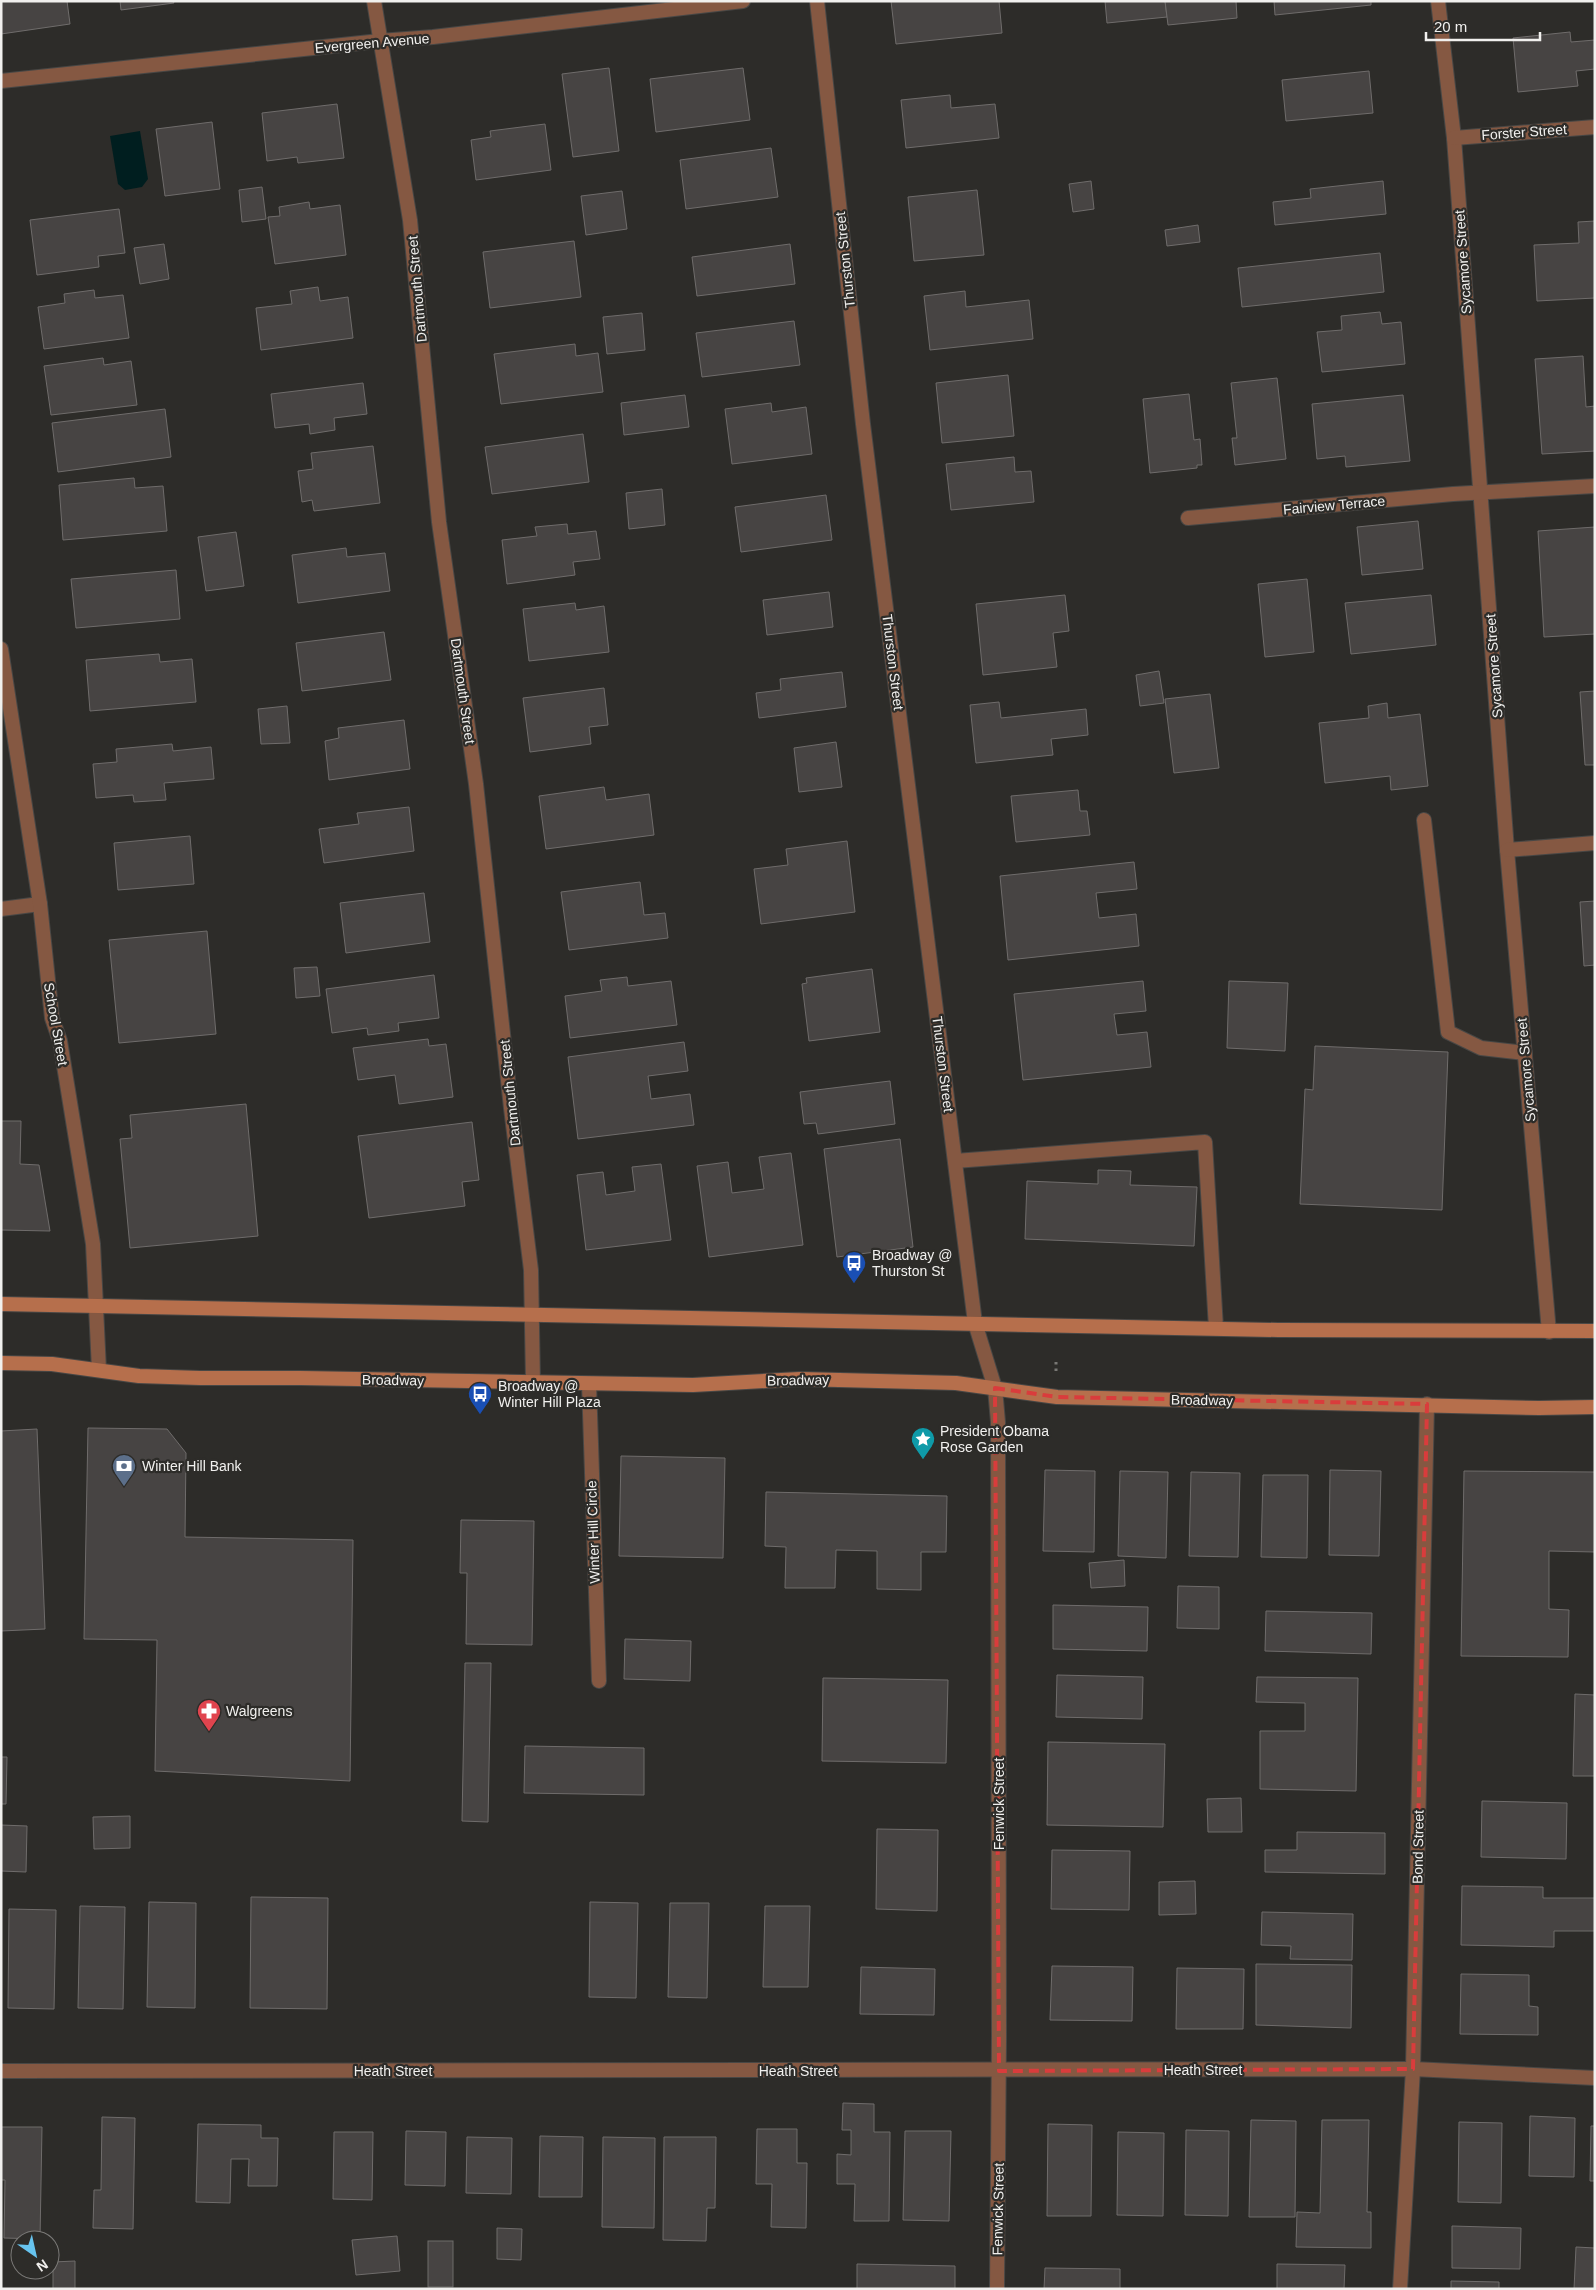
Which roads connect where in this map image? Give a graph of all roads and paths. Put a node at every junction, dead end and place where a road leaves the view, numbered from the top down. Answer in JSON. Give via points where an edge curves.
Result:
{"nodes":[{"id":1,"x":374,"y":1,"type":"edge"},
{"id":2,"x":743,"y":1,"type":"edge"},
{"id":3,"x":817,"y":1,"type":"edge"},
{"id":4,"x":1438,"y":1,"type":"edge"},
{"id":5,"x":380,"y":41,"type":"junction"},
{"id":6,"x":1,"y":81,"type":"edge"},
{"id":7,"x":1595,"y":128,"type":"edge"},
{"id":8,"x":1454,"y":138,"type":"junction"},
{"id":9,"x":1595,"y":486,"type":"edge"},
{"id":10,"x":1481,"y":493,"type":"junction"},
{"id":11,"x":1188,"y":518,"type":"dead end"},
{"id":12,"x":1,"y":649,"type":"edge"},
{"id":13,"x":1424,"y":820,"type":"dead end"},
{"id":14,"x":1595,"y":843,"type":"edge"},
{"id":15,"x":1507,"y":850,"type":"junction"},
{"id":16,"x":40,"y":904,"type":"junction"},
{"id":17,"x":1,"y":909,"type":"edge"},
{"id":18,"x":1525,"y":1053,"type":"junction"},
{"id":19,"x":955,"y":1161,"type":"junction"},
{"id":20,"x":1,"y":1304,"type":"edge"},
{"id":21,"x":96,"y":1305,"type":"junction"},
{"id":22,"x":531,"y":1315,"type":"junction"},
{"id":23,"x":974,"y":1323,"type":"junction"},
{"id":24,"x":1216,"y":1328,"type":"junction"},
{"id":25,"x":1595,"y":1331,"type":"edge"},
{"id":26,"x":1549,"y":1332,"type":"junction"},
{"id":27,"x":1,"y":1362,"type":"edge"},
{"id":28,"x":99,"y":1370,"type":"junction"},
{"id":29,"x":533,"y":1383,"type":"junction"},
{"id":30,"x":589,"y":1384,"type":"junction"},
{"id":31,"x":995,"y":1388,"type":"junction"},
{"id":32,"x":1427,"y":1404,"type":"junction"},
{"id":33,"x":1595,"y":1407,"type":"edge"},
{"id":34,"x":599,"y":1681,"type":"dead end"},
{"id":35,"x":1413,"y":2069,"type":"junction"},
{"id":36,"x":1,"y":2071,"type":"edge"},
{"id":37,"x":999,"y":2071,"type":"junction"},
{"id":38,"x":1595,"y":2078,"type":"edge"},
{"id":39,"x":998,"y":2289,"type":"edge"},
{"id":40,"x":1400,"y":2289,"type":"edge"}],
"edges":[{"from":1,"to":5,"type":"street","name":"Dartmouth Street"},
{"from":2,"to":5,"type":"street","name":"Evergreen Avenue"},
{"from":3,"to":19,"type":"street","name":"Thurston Street","via":[[863,424]]},
{"from":4,"to":8,"type":"street","name":"Sycamore Street"},
{"from":5,"to":6,"type":"street","name":"Evergreen Avenue"},
{"from":5,"to":22,"type":"street","name":"Dartmouth Street","via":[[410,220],[439,522],[476,784],[531,1270]]},
{"from":7,"to":8,"type":"street","name":"Forster Street"},
{"from":8,"to":10,"type":"street","name":"Sycamore Street"},
{"from":9,"to":10,"type":"street","name":"Fairview Terrace"},
{"from":10,"to":11,"type":"street","name":"Fairview Terrace"},
{"from":10,"to":15,"type":"street","name":"Sycamore Street"},
{"from":12,"to":16,"type":"street","name":"School Street"},
{"from":13,"to":18,"type":"street","via":[[1448,1032],[1481,1048]]},
{"from":14,"to":15,"type":"street"},
{"from":15,"to":18,"type":"street","name":"Sycamore Street"},
{"from":16,"to":17,"type":"street"},
{"from":16,"to":21,"type":"street","name":"School Street","via":[[52,1018],[60,1041],[93,1244]]},
{"from":18,"to":26,"type":"street","name":"Sycamore Street"},
{"from":19,"to":23,"type":"street","name":"Thurston Street"},
{"from":19,"to":24,"type":"street","via":[[1205,1142]]},
{"from":20,"to":21,"type":"main road"},
{"from":21,"to":22,"type":"main road"},
{"from":21,"to":28,"type":"street","name":"School Street"},
{"from":22,"to":23,"type":"main road"},
{"from":22,"to":29,"type":"street","name":"Dartmouth Street"},
{"from":23,"to":24,"type":"main road"},
{"from":23,"to":31,"type":"street","name":"Fenwick Street"},
{"from":24,"to":26,"type":"main road"},
{"from":25,"to":26,"type":"main road"},
{"from":27,"to":28,"type":"main road","name":"Broadway"},
{"from":28,"to":29,"type":"main road","name":"Broadway","via":[[139,1376],[200,1378]]},
{"from":29,"to":30,"type":"main road","name":"Broadway"},
{"from":30,"to":31,"type":"main road","name":"Broadway","via":[[693,1385],[800,1379],[956,1382]]},
{"from":30,"to":34,"type":"street","name":"Winter Hill Circle"},
{"from":31,"to":32,"type":"main road","name":"Broadway","via":[[1057,1397]]},
{"from":31,"to":37,"type":"street","name":"Fenwick Street","via":[[998,1422]]},
{"from":32,"to":33,"type":"main road","name":"Broadway"},
{"from":32,"to":35,"type":"street","name":"Bond Street"},
{"from":35,"to":37,"type":"street","name":"Heath Street"},
{"from":35,"to":38,"type":"street","name":"Heath Street"},
{"from":35,"to":40,"type":"street","name":"Bond Street"},
{"from":36,"to":37,"type":"street","name":"Heath Street"},
{"from":37,"to":39,"type":"street","name":"Fenwick Street"}]}
